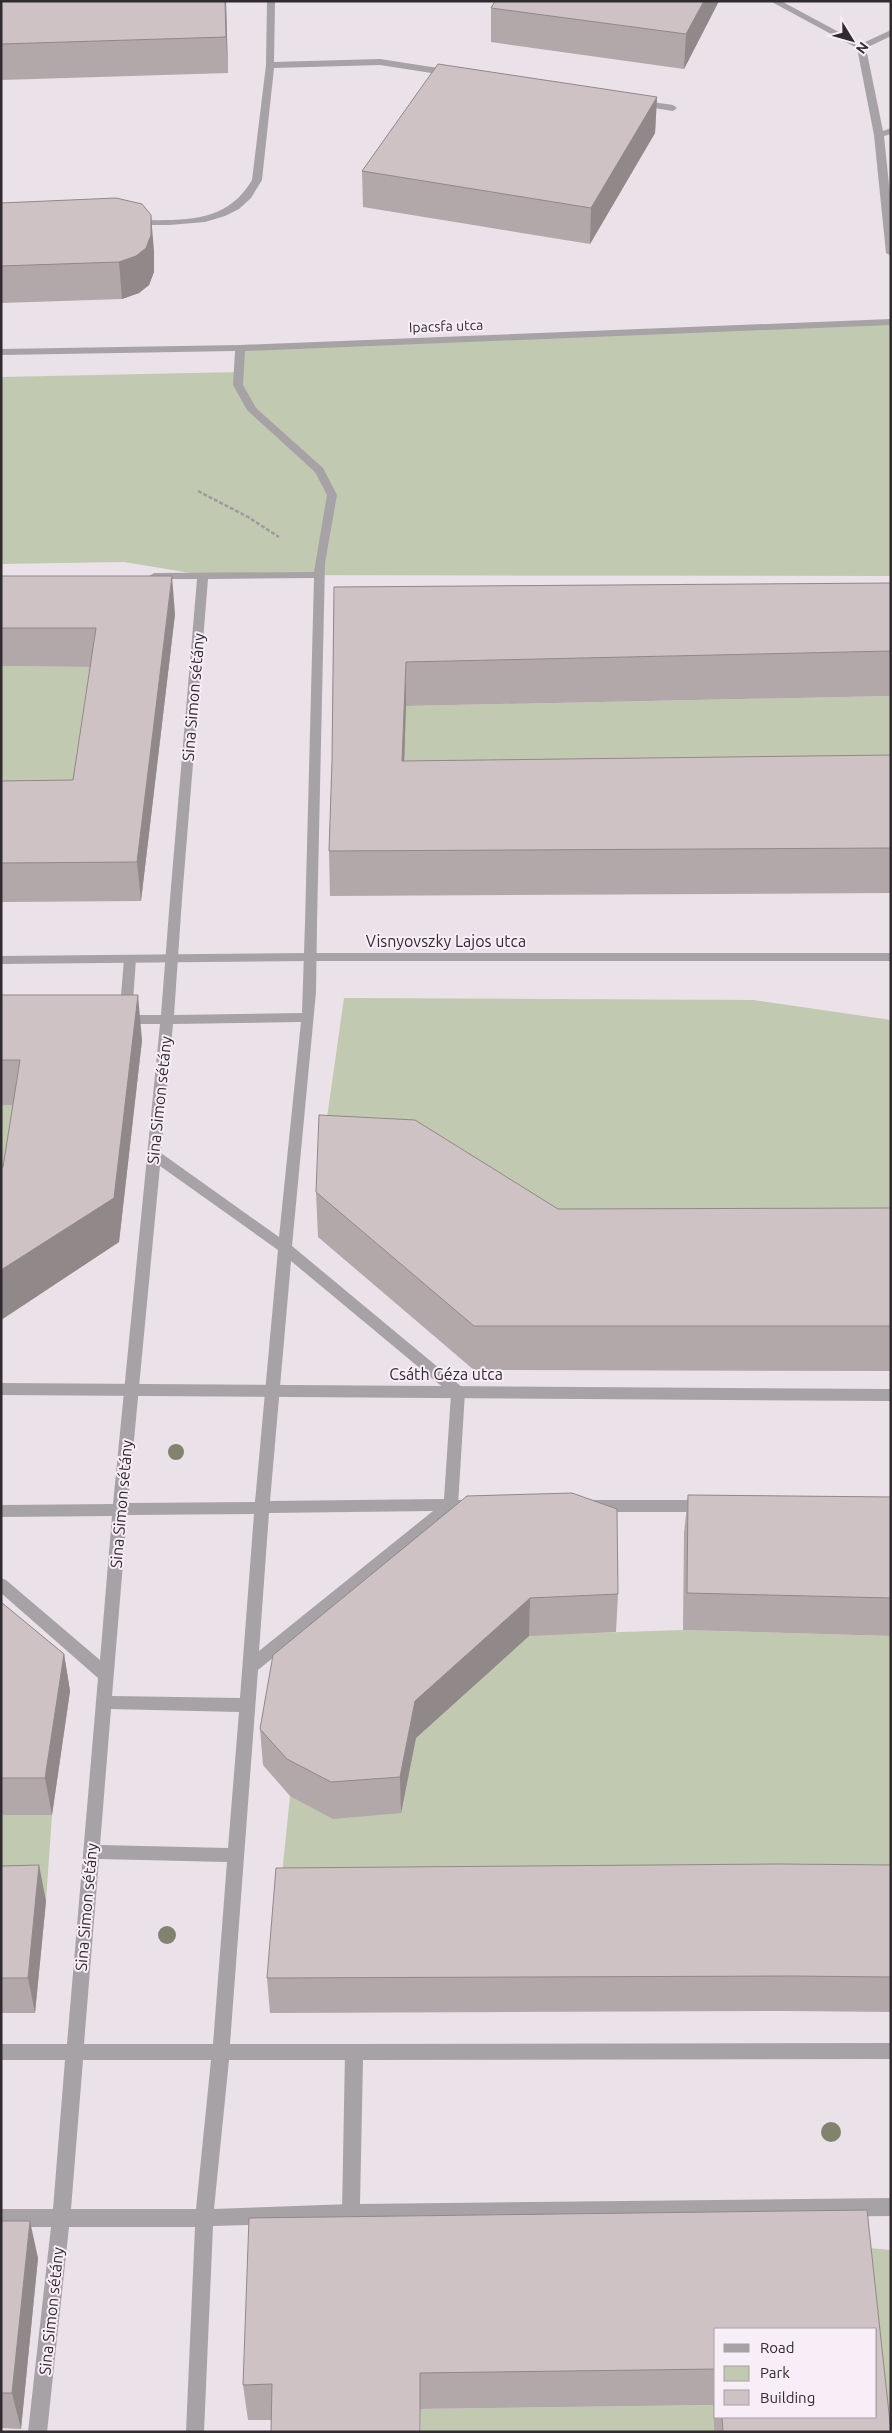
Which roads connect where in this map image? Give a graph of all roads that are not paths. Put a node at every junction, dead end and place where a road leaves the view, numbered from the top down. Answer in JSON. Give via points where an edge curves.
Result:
{"nodes":[{"id":1,"x":271,"y":1,"type":"edge"},
{"id":2,"x":774,"y":1,"type":"edge"},
{"id":3,"x":891,"y":33,"type":"edge"},
{"id":4,"x":861,"y":47,"type":"junction"},
{"id":5,"x":270,"y":65,"type":"junction"},
{"id":6,"x":458,"y":74,"type":"edge"},
{"id":7,"x":624,"y":100,"type":"edge"},
{"id":8,"x":672,"y":108,"type":"dead end"},
{"id":9,"x":891,"y":131,"type":"edge"},
{"id":10,"x":879,"y":135,"type":"junction"},
{"id":11,"x":127,"y":224,"type":"edge"},
{"id":12,"x":891,"y":253,"type":"edge"},
{"id":13,"x":891,"y":322,"type":"edge"},
{"id":14,"x":240,"y":348,"type":"junction"},
{"id":15,"x":1,"y":352,"type":"edge"},
{"id":16,"x":203,"y":575,"type":"junction"},
{"id":17,"x":320,"y":575,"type":"junction"},
{"id":18,"x":145,"y":576,"type":"edge"},
{"id":19,"x":176,"y":899,"type":"joint"},
{"id":20,"x":310,"y":957,"type":"junction"},
{"id":21,"x":891,"y":957,"type":"edge"},
{"id":22,"x":173,"y":959,"type":"junction"},
{"id":23,"x":1,"y":960,"type":"edge"},
{"id":24,"x":130,"y":960,"type":"junction"},
{"id":25,"x":307,"y":1017,"type":"junction"},
{"id":26,"x":167,"y":1019,"type":"junction"},
{"id":27,"x":154,"y":1155,"type":"junction"},
{"id":28,"x":285,"y":1248,"type":"junction"},
{"id":29,"x":1,"y":1389,"type":"edge"},
{"id":30,"x":132,"y":1390,"type":"junction"},
{"id":31,"x":271,"y":1391,"type":"junction"},
{"id":32,"x":458,"y":1392,"type":"junction"},
{"id":33,"x":891,"y":1394,"type":"edge"},
{"id":34,"x":451,"y":1505,"type":"junction"},
{"id":35,"x":491,"y":1506,"type":"edge"},
{"id":36,"x":581,"y":1506,"type":"edge"},
{"id":37,"x":721,"y":1506,"type":"edge"},
{"id":38,"x":262,"y":1507,"type":"junction"},
{"id":39,"x":120,"y":1510,"type":"junction"},
{"id":40,"x":1,"y":1511,"type":"edge"},
{"id":41,"x":1,"y":1584,"type":"edge"},
{"id":42,"x":250,"y":1667,"type":"junction"},
{"id":43,"x":106,"y":1675,"type":"junction"},
{"id":44,"x":104,"y":1702,"type":"junction"},
{"id":45,"x":247,"y":1705,"type":"junction"},
{"id":46,"x":91,"y":1852,"type":"junction"},
{"id":47,"x":235,"y":1855,"type":"junction"},
{"id":48,"x":221,"y":2051,"type":"junction"},
{"id":49,"x":891,"y":2051,"type":"edge"},
{"id":50,"x":1,"y":2052,"type":"edge"},
{"id":51,"x":73,"y":2052,"type":"junction"},
{"id":52,"x":354,"y":2052,"type":"junction"},
{"id":53,"x":891,"y":2207,"type":"edge"},
{"id":54,"x":351,"y":2213,"type":"junction"},
{"id":55,"x":1,"y":2218,"type":"edge"},
{"id":56,"x":61,"y":2218,"type":"junction"},
{"id":57,"x":204,"y":2218,"type":"junction"},
{"id":58,"x":37,"y":2432,"type":"edge"},
{"id":59,"x":195,"y":2432,"type":"edge"}],
"edges":[{"from":1,"to":5,"type":"street"},
{"from":2,"to":4,"type":"street"},
{"from":3,"to":4,"type":"street"},
{"from":4,"to":10,"type":"street"},
{"from":5,"to":6,"type":"street","via":[[380,62]]},
{"from":5,"to":11,"type":"street","via":[[257,180],[252,194],[243,204],[208,219]]},
{"from":7,"to":8,"type":"street"},
{"from":9,"to":10,"type":"street"},
{"from":10,"to":12,"type":"street"},
{"from":13,"to":14,"type":"street","name":"Ipacsfa utca"},
{"from":14,"to":15,"type":"street","name":"Ipacsfa utca"},
{"from":14,"to":17,"type":"street","via":[[238,385],[252,410],[318,470],[332,494]]},
{"from":16,"to":17,"type":"street"},
{"from":16,"to":18,"type":"street"},
{"from":16,"to":19,"type":"street","name":"Sina Simon sétány"},
{"from":17,"to":20,"type":"street","via":[[324,616]]},
{"from":19,"to":22,"type":"street","name":"Sina Simon sétány"},
{"from":20,"to":21,"type":"street","name":"Visnyovszky Lajos utca"},
{"from":20,"to":22,"type":"street","name":"Visnyovszky Lajos utca"},
{"from":20,"to":25,"type":"street"},
{"from":22,"to":24,"type":"street","name":"Visnyovszky Lajos utca"},
{"from":22,"to":26,"type":"street","name":"Sina Simon sétány"},
{"from":23,"to":24,"type":"street","name":"Visnyovszky Lajos utca"},
{"from":24,"to":26,"type":"street","via":[[125,1020]]},
{"from":25,"to":26,"type":"street"},
{"from":25,"to":28,"type":"street"},
{"from":26,"to":27,"type":"street","name":"Sina Simon sétány"},
{"from":27,"to":28,"type":"street"},
{"from":27,"to":30,"type":"street","name":"Sina Simon sétány"},
{"from":28,"to":31,"type":"street"},
{"from":28,"to":32,"type":"street"},
{"from":29,"to":30,"type":"street","name":"Csáth Géza utca"},
{"from":30,"to":31,"type":"street","name":"Csáth Géza utca"},
{"from":30,"to":39,"type":"street","name":"Sina Simon sétány"},
{"from":31,"to":32,"type":"street","name":"Csáth Géza utca"},
{"from":31,"to":38,"type":"street"},
{"from":32,"to":33,"type":"street","name":"Csáth Géza utca"},
{"from":32,"to":34,"type":"street"},
{"from":34,"to":35,"type":"street"},
{"from":34,"to":38,"type":"street"},
{"from":34,"to":42,"type":"street"},
{"from":36,"to":37,"type":"street"},
{"from":38,"to":39,"type":"street"},
{"from":38,"to":42,"type":"street"},
{"from":39,"to":40,"type":"street"},
{"from":39,"to":43,"type":"street","name":"Sina Simon sétány"},
{"from":41,"to":43,"type":"street"},
{"from":42,"to":45,"type":"street"},
{"from":43,"to":44,"type":"street","name":"Sina Simon sétány"},
{"from":44,"to":45,"type":"street"},
{"from":44,"to":46,"type":"street","name":"Sina Simon sétány"},
{"from":45,"to":47,"type":"street"},
{"from":46,"to":47,"type":"street"},
{"from":46,"to":51,"type":"street","name":"Sina Simon sétány"},
{"from":47,"to":48,"type":"street"},
{"from":48,"to":51,"type":"street"},
{"from":48,"to":52,"type":"street"},
{"from":48,"to":57,"type":"street"},
{"from":49,"to":52,"type":"street"},
{"from":50,"to":51,"type":"street"},
{"from":51,"to":56,"type":"street","name":"Sina Simon sétány"},
{"from":52,"to":54,"type":"street"},
{"from":53,"to":54,"type":"street"},
{"from":54,"to":57,"type":"street"},
{"from":55,"to":56,"type":"street"},
{"from":56,"to":57,"type":"street"},
{"from":56,"to":58,"type":"street","name":"Sina Simon sétány"},
{"from":57,"to":59,"type":"street"}]}
